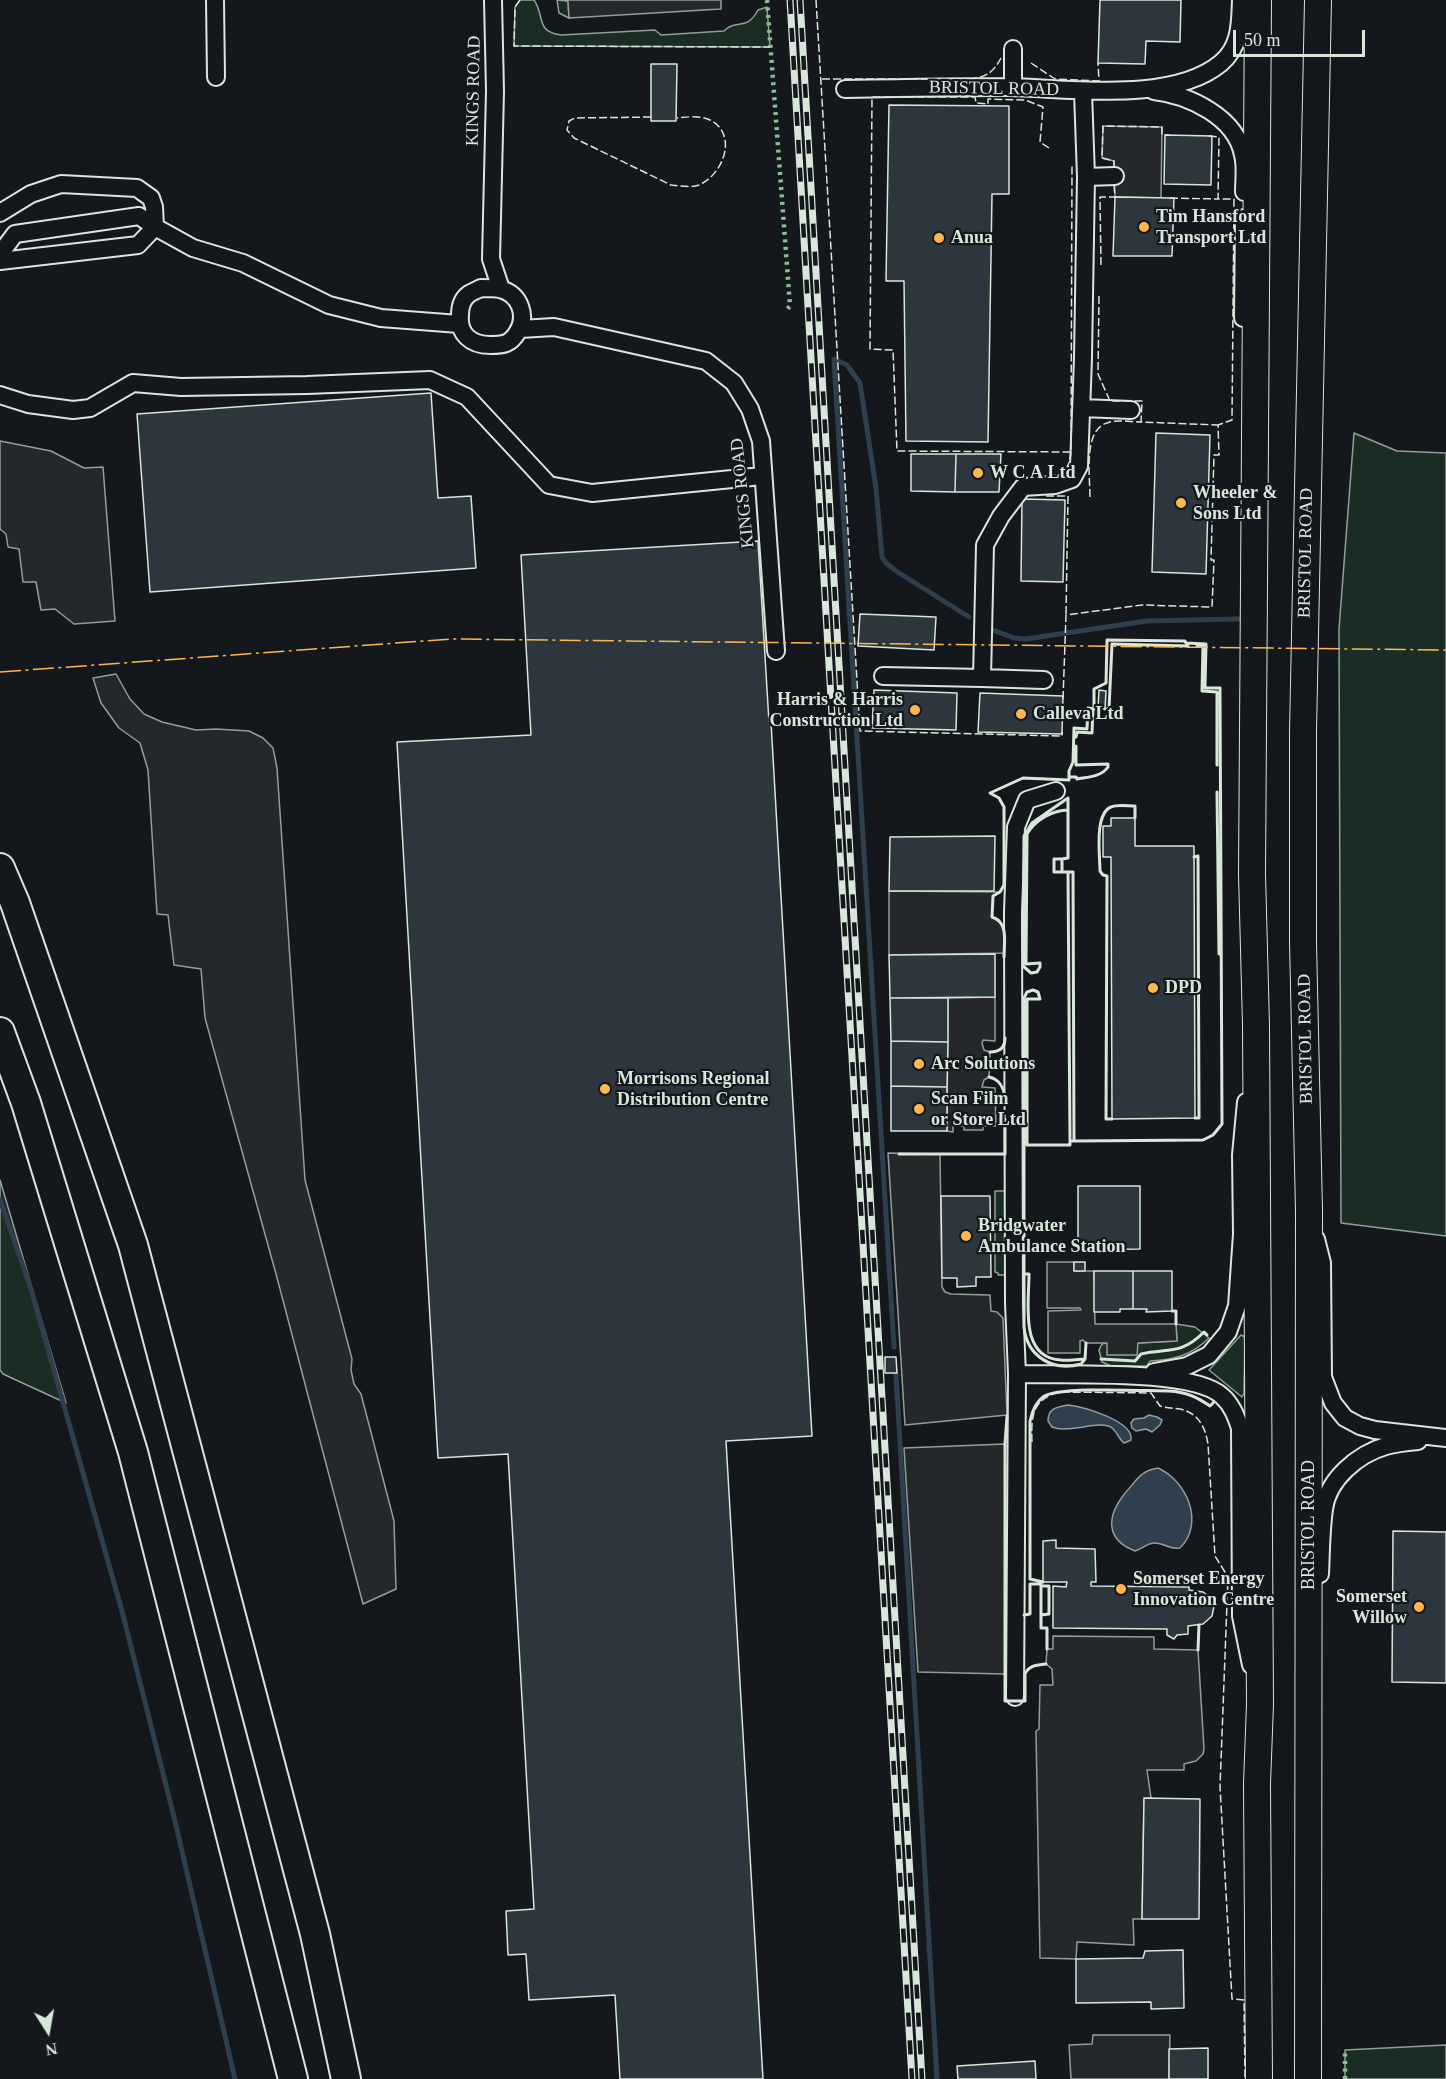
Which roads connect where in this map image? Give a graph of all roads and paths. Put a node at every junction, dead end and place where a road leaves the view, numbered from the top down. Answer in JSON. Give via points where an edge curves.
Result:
{"nodes":[{"id":1,"x":215,"y":0,"type":"edge"},
{"id":2,"x":494,"y":0,"type":"edge"},
{"id":3,"x":1241,"y":0,"type":"edge"},
{"id":4,"x":1258,"y":0,"type":"edge"},
{"id":5,"x":1318,"y":0,"type":"edge"},
{"id":6,"x":1013,"y":49,"type":"dead end"},
{"id":7,"x":216,"y":77,"type":"dead end"},
{"id":8,"x":1012,"y":87,"type":"junction"},
{"id":9,"x":845,"y":89,"type":"dead end"},
{"id":10,"x":1144,"y":89,"type":"junction"},
{"id":11,"x":1083,"y":92,"type":"junction"},
{"id":12,"x":1114,"y":176,"type":"dead end"},
{"id":13,"x":1086,"y":177,"type":"junction"},
{"id":14,"x":0,"y":213,"type":"edge"},
{"id":15,"x":155,"y":227,"type":"junction"},
{"id":16,"x":0,"y":254,"type":"edge"},
{"id":17,"x":491,"y":259,"type":"junction"},
{"id":18,"x":0,"y":261,"type":"edge"},
{"id":19,"x":481,"y":288,"type":"junction"},
{"id":20,"x":501,"y":289,"type":"junction"},
{"id":21,"x":460,"y":305,"type":"junction"},
{"id":22,"x":523,"y":309,"type":"junction"},
{"id":23,"x":422,"y":321,"type":"junction"},
{"id":24,"x":459,"y":324,"type":"junction"},
{"id":25,"x":554,"y":327,"type":"junction"},
{"id":26,"x":520,"y":328,"type":"junction"},
{"id":27,"x":0,"y":395,"type":"edge"},
{"id":28,"x":1082,"y":408,"type":"junction"},
{"id":29,"x":1131,"y":410,"type":"dead end"},
{"id":30,"x":1255,"y":420,"type":"junction"},
{"id":31,"x":762,"y":476,"type":"junction"},
{"id":32,"x":776,"y":651,"type":"dead end"},
{"id":33,"x":884,"y":676,"type":"dead end"},
{"id":34,"x":982,"y":678,"type":"junction"},
{"id":35,"x":1044,"y":680,"type":"dead end"},
{"id":36,"x":1056,"y":791,"type":"dead end"},
{"id":37,"x":0,"y":868,"type":"edge"},
{"id":38,"x":1255,"y":995,"type":"junction"},
{"id":39,"x":0,"y":1032,"type":"edge"},
{"id":40,"x":1309,"y":1211,"type":"junction"},
{"id":41,"x":1017,"y":1374,"type":"junction"},
{"id":42,"x":1133,"y":1376,"type":"junction"},
{"id":43,"x":1440,"y":1438,"type":"edge"},
{"id":44,"x":1309,"y":1649,"type":"junction"},
{"id":45,"x":1015,"y":1697,"type":"dead end"},
{"id":46,"x":1260,"y":1704,"type":"junction"},
{"id":47,"x":293,"y":2079,"type":"edge"},
{"id":48,"x":346,"y":2079,"type":"edge"},
{"id":49,"x":1259,"y":2079,"type":"edge"},
{"id":50,"x":1308,"y":2079,"type":"edge"}],
"edges":[{"from":1,"to":7,"type":"street"},
{"from":2,"to":17,"type":"street","name":"KINGS ROAD"},
{"from":3,"to":10,"type":"street","name":"BRISTOL ROAD","via":[[1240,30],[1223,61],[1188,80]]},
{"from":4,"to":30,"type":"main road","name":"BRISTOL ROAD"},
{"from":5,"to":40,"type":"main road","name":"BRISTOL ROAD","via":[[1303,732]]},
{"from":6,"to":8,"type":"street"},
{"from":8,"to":9,"type":"street","name":"BRISTOL ROAD"},
{"from":8,"to":11,"type":"street","name":"BRISTOL ROAD"},
{"from":10,"to":11,"type":"street","name":"BRISTOL ROAD"},
{"from":10,"to":30,"type":"street","name":"BRISTOL ROAD","via":[[1190,100],[1220,118],[1236,134],[1244,155],[1244,381]]},
{"from":11,"to":13,"type":"street"},
{"from":12,"to":13,"type":"street"},
{"from":13,"to":28,"type":"street"},
{"from":14,"to":15,"type":"street","via":[[31,194],[61,184],[137,188],[151,198]]},
{"from":15,"to":16,"type":"street","via":[[139,216],[15,234]]},
{"from":15,"to":18,"type":"street","via":[[138,245]]},
{"from":15,"to":23,"type":"street","via":[[193,248],[243,263],[329,304],[381,318]]},
{"from":17,"to":19,"type":"street"},
{"from":17,"to":20,"type":"street","name":"KINGS ROAD"},
{"from":19,"to":20,"type":"street"},
{"from":19,"to":21,"type":"street","via":[[467,295]]},
{"from":20,"to":22,"type":"street"},
{"from":21,"to":23,"type":"street"},
{"from":21,"to":24,"type":"street"},
{"from":22,"to":25,"type":"street"},
{"from":22,"to":26,"type":"street"},
{"from":23,"to":24,"type":"street"},
{"from":24,"to":26,"type":"street","via":[[465,336],[478,345],[512,342]]},
{"from":25,"to":26,"type":"street","name":"KINGS ROAD"},
{"from":25,"to":31,"type":"street","name":"KINGS ROAD","via":[[706,361],[734,383],[750,409],[761,441]]},
{"from":27,"to":31,"type":"street","via":[[28,404],[73,410],[90,408],[133,383],[181,387],[430,380],[467,397],[549,485],[592,493]]},
{"from":28,"to":29,"type":"street"},
{"from":28,"to":34,"type":"street","via":[[1079,466],[1072,479],[1054,485],[1023,487],[985,545]]},
{"from":30,"to":38,"type":"main road","name":"BRISTOL ROAD","via":[[1252,874]]},
{"from":31,"to":32,"type":"street","name":"KINGS ROAD"},
{"from":33,"to":34,"type":"street"},
{"from":34,"to":35,"type":"street"},
{"from":36,"to":41,"type":"street","via":[[1027,800],[1016,827],[1012,912]]},
{"from":37,"to":48,"type":"highway","via":[[133,1245],[315,1934]]},
{"from":38,"to":42,"type":"street","via":[[1241,1155],[1242,1234],[1237,1306],[1228,1332],[1209,1355],[1187,1365]]},
{"from":38,"to":46,"type":"main road","name":"BRISTOL ROAD"},
{"from":39,"to":47,"type":"highway","via":[[26,1103],[133,1452]]},
{"from":40,"to":43,"type":"street","via":[[1322,1263],[1323,1377],[1333,1403],[1345,1418],[1360,1426]]},
{"from":40,"to":44,"type":"main road","name":"BRISTOL ROAD"},
{"from":41,"to":42,"type":"street"},
{"from":41,"to":45,"type":"street"},
{"from":42,"to":46,"type":"street","via":[[1199,1383],[1222,1396],[1234,1411],[1240,1428],[1241,1616]]},
{"from":43,"to":44,"type":"street","via":[[1385,1446],[1364,1454],[1333,1485],[1324,1507],[1319,1600]]},
{"from":44,"to":50,"type":"main road","name":"BRISTOL ROAD"},
{"from":46,"to":49,"type":"main road","name":"BRISTOL ROAD"}]}
